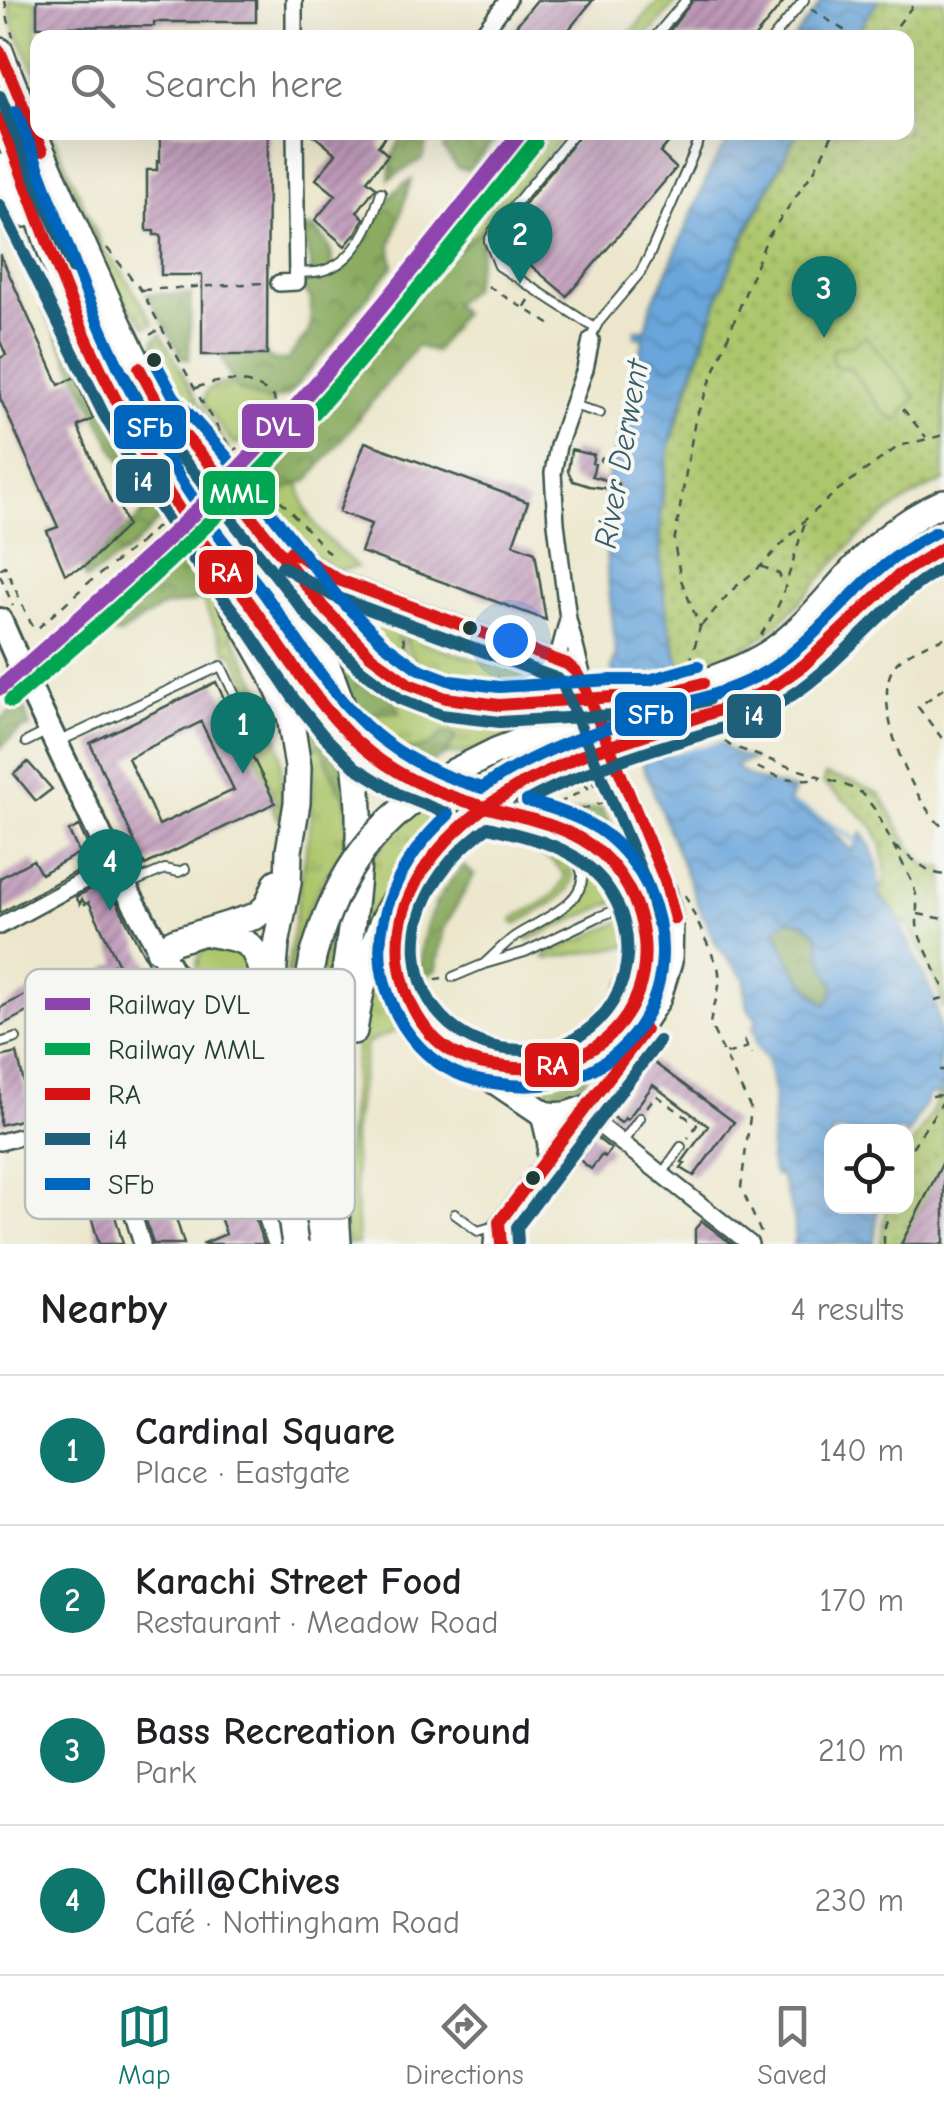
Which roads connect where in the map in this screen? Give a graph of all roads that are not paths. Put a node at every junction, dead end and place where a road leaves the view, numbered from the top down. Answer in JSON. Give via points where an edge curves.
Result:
{"nodes":[{"id":1,"x":294,"y":0,"type":"edge"},
{"id":2,"x":508,"y":0,"type":"edge"},
{"id":3,"x":686,"y":0,"type":"edge"},
{"id":4,"x":806,"y":4,"type":"edge"},
{"id":5,"x":294,"y":30,"type":"edge"},
{"id":6,"x":485,"y":30,"type":"edge"},
{"id":7,"x":661,"y":30,"type":"edge"},
{"id":8,"x":781,"y":30,"type":"edge"},
{"id":9,"x":0,"y":51,"type":"edge"},
{"id":10,"x":0,"y":118,"type":"edge"},
{"id":11,"x":30,"y":122,"type":"edge"},
{"id":12,"x":38,"y":140,"type":"edge"},
{"id":13,"x":295,"y":140,"type":"edge"},
{"id":14,"x":568,"y":140,"type":"edge"},
{"id":15,"x":700,"y":140,"type":"edge"},
{"id":16,"x":0,"y":167,"type":"edge"},
{"id":17,"x":382,"y":192,"type":"dead end"},
{"id":18,"x":297,"y":273,"type":"junction"},
{"id":19,"x":279,"y":283,"type":"road end"},
{"id":20,"x":67,"y":298,"type":"junction"},
{"id":21,"x":593,"y":334,"type":"junction"},
{"id":22,"x":572,"y":405,"type":"junction"},
{"id":23,"x":160,"y":407,"type":"junction"},
{"id":24,"x":600,"y":413,"type":"dead end"},
{"id":25,"x":941,"y":506,"type":"edge"},
{"id":26,"x":249,"y":514,"type":"junction"},
{"id":27,"x":203,"y":544,"type":"junction"},
{"id":28,"x":944,"y":548,"type":"edge"},
{"id":29,"x":568,"y":618,"type":"junction"},
{"id":30,"x":0,"y":620,"type":"edge"},
{"id":31,"x":556,"y":660,"type":"junction"},
{"id":32,"x":586,"y":688,"type":"junction"},
{"id":33,"x":652,"y":698,"type":"junction"},
{"id":34,"x":247,"y":721,"type":"dead end"},
{"id":35,"x":53,"y":736,"type":"junction"},
{"id":36,"x":26,"y":742,"type":"dead end"},
{"id":37,"x":391,"y":770,"type":"junction"},
{"id":38,"x":452,"y":808,"type":"dead end"},
{"id":39,"x":464,"y":814,"type":"dead end"},
{"id":40,"x":290,"y":851,"type":"junction"},
{"id":41,"x":114,"y":864,"type":"junction"},
{"id":42,"x":434,"y":868,"type":"junction"},
{"id":43,"x":185,"y":869,"type":"dead end"},
{"id":44,"x":671,"y":885,"type":"junction"},
{"id":45,"x":125,"y":887,"type":"junction"},
{"id":46,"x":0,"y":926,"type":"edge"},
{"id":47,"x":206,"y":933,"type":"junction"},
{"id":48,"x":159,"y":950,"type":"junction"},
{"id":49,"x":484,"y":964,"type":"junction"},
{"id":50,"x":170,"y":969,"type":"edge"},
{"id":51,"x":262,"y":969,"type":"edge"},
{"id":52,"x":274,"y":969,"type":"edge"},
{"id":53,"x":311,"y":969,"type":"edge"},
{"id":54,"x":345,"y":969,"type":"edge"},
{"id":55,"x":453,"y":977,"type":"road end"},
{"id":56,"x":355,"y":1018,"type":"edge"},
{"id":57,"x":16,"y":1038,"type":"dead end"},
{"id":58,"x":0,"y":1043,"type":"edge"},
{"id":59,"x":462,"y":1058,"type":"junction"},
{"id":60,"x":585,"y":1110,"type":"junction"},
{"id":61,"x":544,"y":1114,"type":"junction"},
{"id":62,"x":640,"y":1118,"type":"road end"},
{"id":63,"x":25,"y":1136,"type":"edge"},
{"id":64,"x":0,"y":1142,"type":"edge"},
{"id":65,"x":622,"y":1143,"type":"junction"},
{"id":66,"x":681,"y":1147,"type":"road end"},
{"id":67,"x":550,"y":1157,"type":"junction"},
{"id":68,"x":662,"y":1174,"type":"junction"},
{"id":69,"x":455,"y":1214,"type":"dead end"},
{"id":70,"x":134,"y":1219,"type":"edge"},
{"id":71,"x":267,"y":1219,"type":"edge"},
{"id":72,"x":290,"y":1219,"type":"edge"},
{"id":73,"x":317,"y":1219,"type":"edge"},
{"id":74,"x":332,"y":1219,"type":"edge"},
{"id":75,"x":498,"y":1226,"type":"junction"},
{"id":76,"x":142,"y":1244,"type":"edge"},
{"id":77,"x":276,"y":1244,"type":"edge"},
{"id":78,"x":297,"y":1244,"type":"edge"},
{"id":79,"x":314,"y":1244,"type":"edge"},
{"id":80,"x":338,"y":1244,"type":"edge"},
{"id":81,"x":492,"y":1244,"type":"edge"},
{"id":82,"x":501,"y":1244,"type":"edge"},
{"id":83,"x":750,"y":1244,"type":"edge"}],
"edges":[{"from":1,"to":5,"type":"street"},
{"from":2,"to":6,"type":"street"},
{"from":3,"to":7,"type":"lane"},
{"from":4,"to":8,"type":"lane"},
{"from":9,"to":11,"type":"main road"},
{"from":10,"to":20,"type":"main road"},
{"from":12,"to":23,"type":"main road"},
{"from":13,"to":18,"type":"street"},
{"from":14,"to":21,"type":"lane","via":[[489,242],[499,266]]},
{"from":15,"to":21,"type":"lane","via":[[640,273]]},
{"from":16,"to":20,"type":"main road"},
{"from":17,"to":18,"type":"lane","via":[[364,236],[346,256],[324,271]]},
{"from":18,"to":19,"type":"street","via":[[297,282]]},
{"from":20,"to":27,"type":"main road","via":[[135,435]]},
{"from":21,"to":22,"type":"street"},
{"from":22,"to":24,"type":"lane"},
{"from":22,"to":29,"type":"street","via":[[553,473]]},
{"from":23,"to":26,"type":"main road"},
{"from":23,"to":54,"type":"main road","via":[[198,480],[308,627],[332,678],[346,721],[360,821]]},
{"from":25,"to":33,"type":"main road","bridge":true,"via":[[884,540],[815,613],[757,661],[698,672]]},
{"from":26,"to":31,"type":"street","via":[[323,572]]},
{"from":26,"to":33,"type":"main road","bridge":true,"via":[[347,633],[409,684],[473,703]]},
{"from":27,"to":37,"type":"main road","bridge":true,"via":[[342,730]]},
{"from":27,"to":40,"type":"main road","via":[[290,716],[298,785]]},
{"from":28,"to":42,"type":"main road","bridge":true,"via":[[893,578],[784,681],[719,711],[592,751],[553,778],[515,786],[448,838]]},
{"from":29,"to":31,"type":"street"},
{"from":29,"to":32,"type":"street"},
{"from":30,"to":35,"type":"street"},
{"from":31,"to":32,"type":"street","via":[[558,671]]},
{"from":32,"to":44,"type":"street"},
{"from":33,"to":53,"type":"main road","bridge":true,"via":[[496,750],[401,810],[366,845],[339,887]]},
{"from":34,"to":35,"type":"lane","via":[[221,666]]},
{"from":35,"to":36,"type":"lane"},
{"from":35,"to":41,"type":"street"},
{"from":37,"to":38,"type":"lane"},
{"from":37,"to":59,"type":"main road","via":[[442,794],[576,837],[611,862],[637,903],[646,957],[638,992],[620,1024],[597,1046],[544,1068]]},
{"from":39,"to":49,"type":"lane","via":[[554,842],[572,855],[582,876],[572,901]]},
{"from":40,"to":47,"type":"main road","via":[[264,910]]},
{"from":40,"to":52,"type":"main road"},
{"from":41,"to":45,"type":"street"},
{"from":41,"to":46,"type":"street"},
{"from":42,"to":56,"type":"main road","via":[[395,898],[370,957]]},
{"from":42,"to":59,"type":"main road","via":[[403,912],[398,960],[419,1018]]},
{"from":43,"to":45,"type":"lane","via":[[165,869]]},
{"from":44,"to":49,"type":"lane","via":[[526,952]]},
{"from":44,"to":60,"type":"street","via":[[676,934],[670,980],[650,1021]]},
{"from":45,"to":48,"type":"street"},
{"from":47,"to":48,"type":"main road"},
{"from":47,"to":51,"type":"main road","via":[[250,945]]},
{"from":48,"to":50,"type":"street"},
{"from":49,"to":55,"type":"lane"},
{"from":57,"to":58,"type":"lane"},
{"from":59,"to":61,"type":"main road"},
{"from":60,"to":61,"type":"main road"},
{"from":60,"to":65,"type":"street"},
{"from":60,"to":67,"type":"street"},
{"from":61,"to":67,"type":"main road"},
{"from":62,"to":65,"type":"lane"},
{"from":63,"to":64,"type":"street"},
{"from":65,"to":68,"type":"street"},
{"from":66,"to":68,"type":"lane"},
{"from":67,"to":75,"type":"street"},
{"from":68,"to":83,"type":"street"},
{"from":69,"to":75,"type":"lane","via":[[478,1231]]},
{"from":70,"to":76,"type":"street"},
{"from":71,"to":77,"type":"street"},
{"from":72,"to":78,"type":"main road","bridge":true},
{"from":73,"to":79,"type":"main road"},
{"from":74,"to":80,"type":"main road"},
{"from":75,"to":81,"type":"street"},
{"from":75,"to":82,"type":"street"}]}
